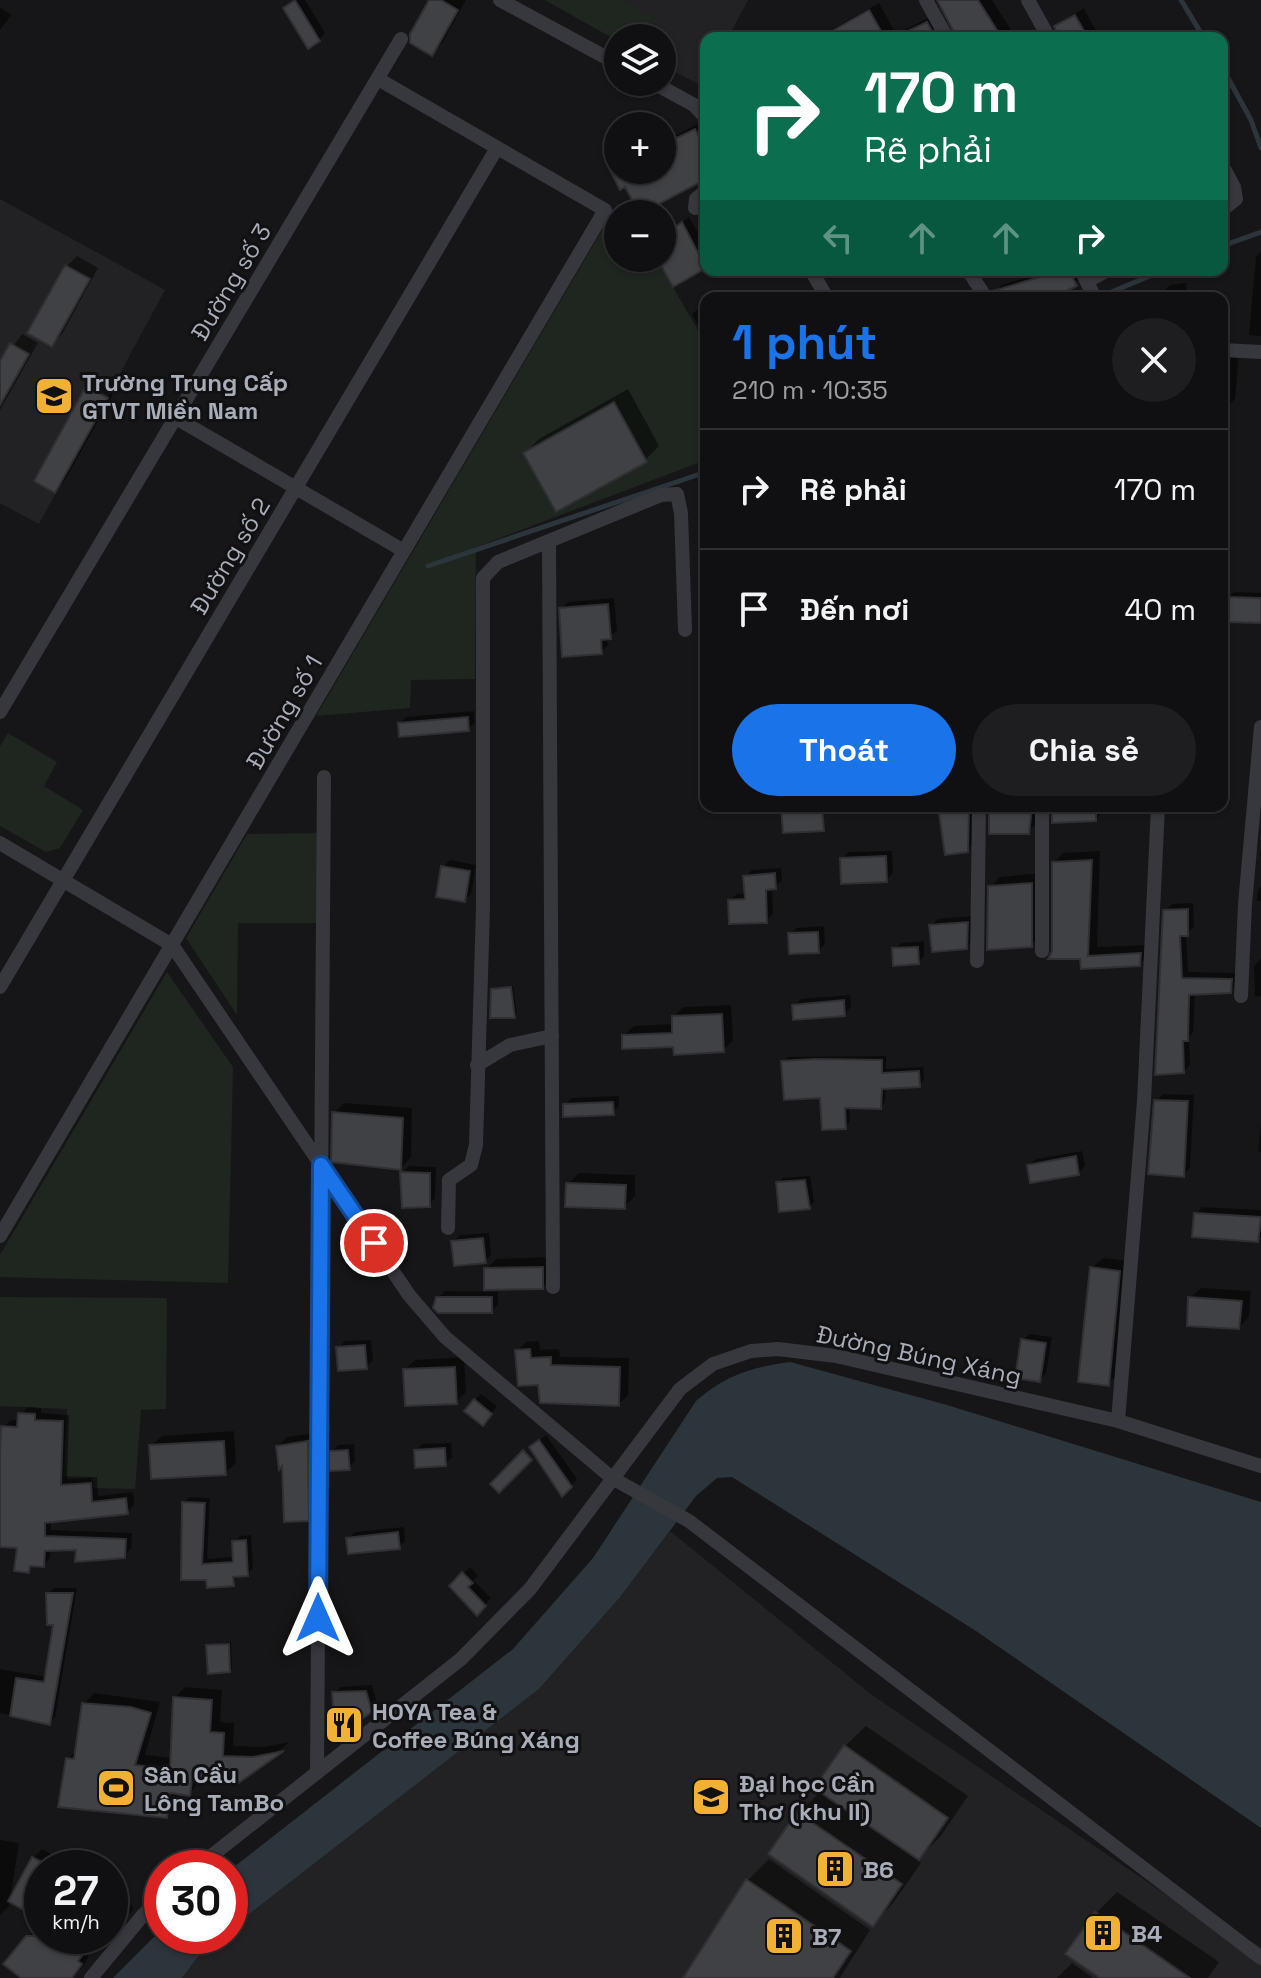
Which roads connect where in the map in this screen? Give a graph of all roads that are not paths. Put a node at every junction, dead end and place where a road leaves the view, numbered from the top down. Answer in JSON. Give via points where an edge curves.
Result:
{"nodes":[{"id":1,"x":500,"y":0,"type":"edge"},
{"id":2,"x":926,"y":0,"type":"edge"},
{"id":3,"x":1028,"y":0,"type":"edge"},
{"id":4,"x":944,"y":32,"type":"edge"},
{"id":5,"x":1046,"y":32,"type":"edge"},
{"id":6,"x":401,"y":39,"type":"dead end"},
{"id":7,"x":604,"y":56,"type":"edge"},
{"id":8,"x":378,"y":79,"type":"junction"},
{"id":9,"x":676,"y":95,"type":"edge"},
{"id":10,"x":700,"y":112,"type":"edge"},
{"id":11,"x":497,"y":148,"type":"junction"},
{"id":12,"x":1228,"y":177,"type":"edge"},
{"id":13,"x":700,"y":196,"type":"edge"},
{"id":14,"x":1228,"y":205,"type":"edge"},
{"id":15,"x":695,"y":208,"type":"dead end"},
{"id":16,"x":1228,"y":350,"type":"edge"},
{"id":17,"x":1261,"y":352,"type":"edge"},
{"id":18,"x":176,"y":418,"type":"junction"},
{"id":19,"x":296,"y":488,"type":"junction"},
{"id":20,"x":549,"y":541,"type":"junction"},
{"id":21,"x":404,"y":551,"type":"junction"},
{"id":22,"x":685,"y":630,"type":"dead end"},
{"id":23,"x":0,"y":712,"type":"edge"},
{"id":24,"x":1261,"y":727,"type":"edge"},
{"id":25,"x":324,"y":777,"type":"dead end"},
{"id":26,"x":979,"y":812,"type":"edge"},
{"id":27,"x":1042,"y":812,"type":"edge"},
{"id":28,"x":1158,"y":812,"type":"edge"},
{"id":29,"x":0,"y":843,"type":"edge"},
{"id":30,"x":63,"y":880,"type":"junction"},
{"id":31,"x":172,"y":945,"type":"junction"},
{"id":32,"x":1042,"y":951,"type":"dead end"},
{"id":33,"x":977,"y":961,"type":"dead end"},
{"id":34,"x":0,"y":987,"type":"edge"},
{"id":35,"x":1241,"y":996,"type":"dead end"},
{"id":36,"x":552,"y":1036,"type":"junction"},
{"id":37,"x":477,"y":1065,"type":"junction"},
{"id":38,"x":321,"y":1165,"type":"junction"},
{"id":39,"x":448,"y":1228,"type":"dead end"},
{"id":40,"x":0,"y":1236,"type":"edge"},
{"id":41,"x":553,"y":1287,"type":"dead end"},
{"id":42,"x":1118,"y":1421,"type":"junction"},
{"id":43,"x":1261,"y":1466,"type":"edge"},
{"id":44,"x":612,"y":1478,"type":"junction"},
{"id":45,"x":317,"y":1773,"type":"junction"},
{"id":46,"x":219,"y":1850,"type":"edge"},
{"id":47,"x":144,"y":1914,"type":"edge"},
{"id":48,"x":1261,"y":1958,"type":"edge"},
{"id":49,"x":91,"y":1978,"type":"edge"}],
"edges":[{"from":1,"to":7,"type":"street"},
{"from":2,"to":4,"type":"street"},
{"from":3,"to":5,"type":"street"},
{"from":6,"to":8,"type":"street","name":"Đường số 3"},
{"from":8,"to":11,"type":"street"},
{"from":8,"to":18,"type":"street","name":"Đường số 3"},
{"from":9,"to":10,"type":"street"},
{"from":11,"to":19,"type":"street","name":"Đường số 2"},
{"from":11,"to":21,"type":"street","name":"Đường số 1","via":[[605,210]]},
{"from":12,"to":14,"type":"street","via":[[1236,192]]},
{"from":13,"to":15,"type":"street"},
{"from":16,"to":17,"type":"street"},
{"from":18,"to":19,"type":"street"},
{"from":18,"to":23,"type":"street","name":"Đường số 3"},
{"from":19,"to":21,"type":"street"},
{"from":19,"to":30,"type":"street","name":"Đường số 2"},
{"from":20,"to":22,"type":"street","via":[[661,495],[677,494]]},
{"from":20,"to":36,"type":"street"},
{"from":20,"to":37,"type":"street","via":[[492,565],[483,578],[483,908]]},
{"from":21,"to":31,"type":"street","name":"Đường số 1"},
{"from":24,"to":35,"type":"street"},
{"from":25,"to":38,"type":"street"},
{"from":26,"to":33,"type":"street"},
{"from":27,"to":32,"type":"street"},
{"from":28,"to":42,"type":"street","via":[[1143,1117]]},
{"from":29,"to":30,"type":"street"},
{"from":30,"to":31,"type":"street"},
{"from":30,"to":34,"type":"street","name":"Đường số 2"},
{"from":31,"to":38,"type":"street"},
{"from":31,"to":40,"type":"street","name":"Đường số 1"},
{"from":36,"to":37,"type":"street","via":[[510,1045]]},
{"from":36,"to":41,"type":"street"},
{"from":37,"to":39,"type":"street","via":[[476,1145],[471,1165],[449,1180]]},
{"from":38,"to":44,"type":"street","via":[[434,1326]]},
{"from":38,"to":45,"type":"street"},
{"from":42,"to":43,"type":"street","name":"Đường Búng Xáng"},
{"from":42,"to":44,"type":"street","name":"Đường Búng Xáng","via":[[836,1356],[751,1351],[713,1364],[680,1389]]},
{"from":44,"to":45,"type":"street","name":"Đường Búng Xáng","via":[[500,1623]]},
{"from":44,"to":48,"type":"street","via":[[689,1521]]},
{"from":45,"to":46,"type":"street","name":"Đường Búng Xáng"},
{"from":47,"to":49,"type":"street"}]}
